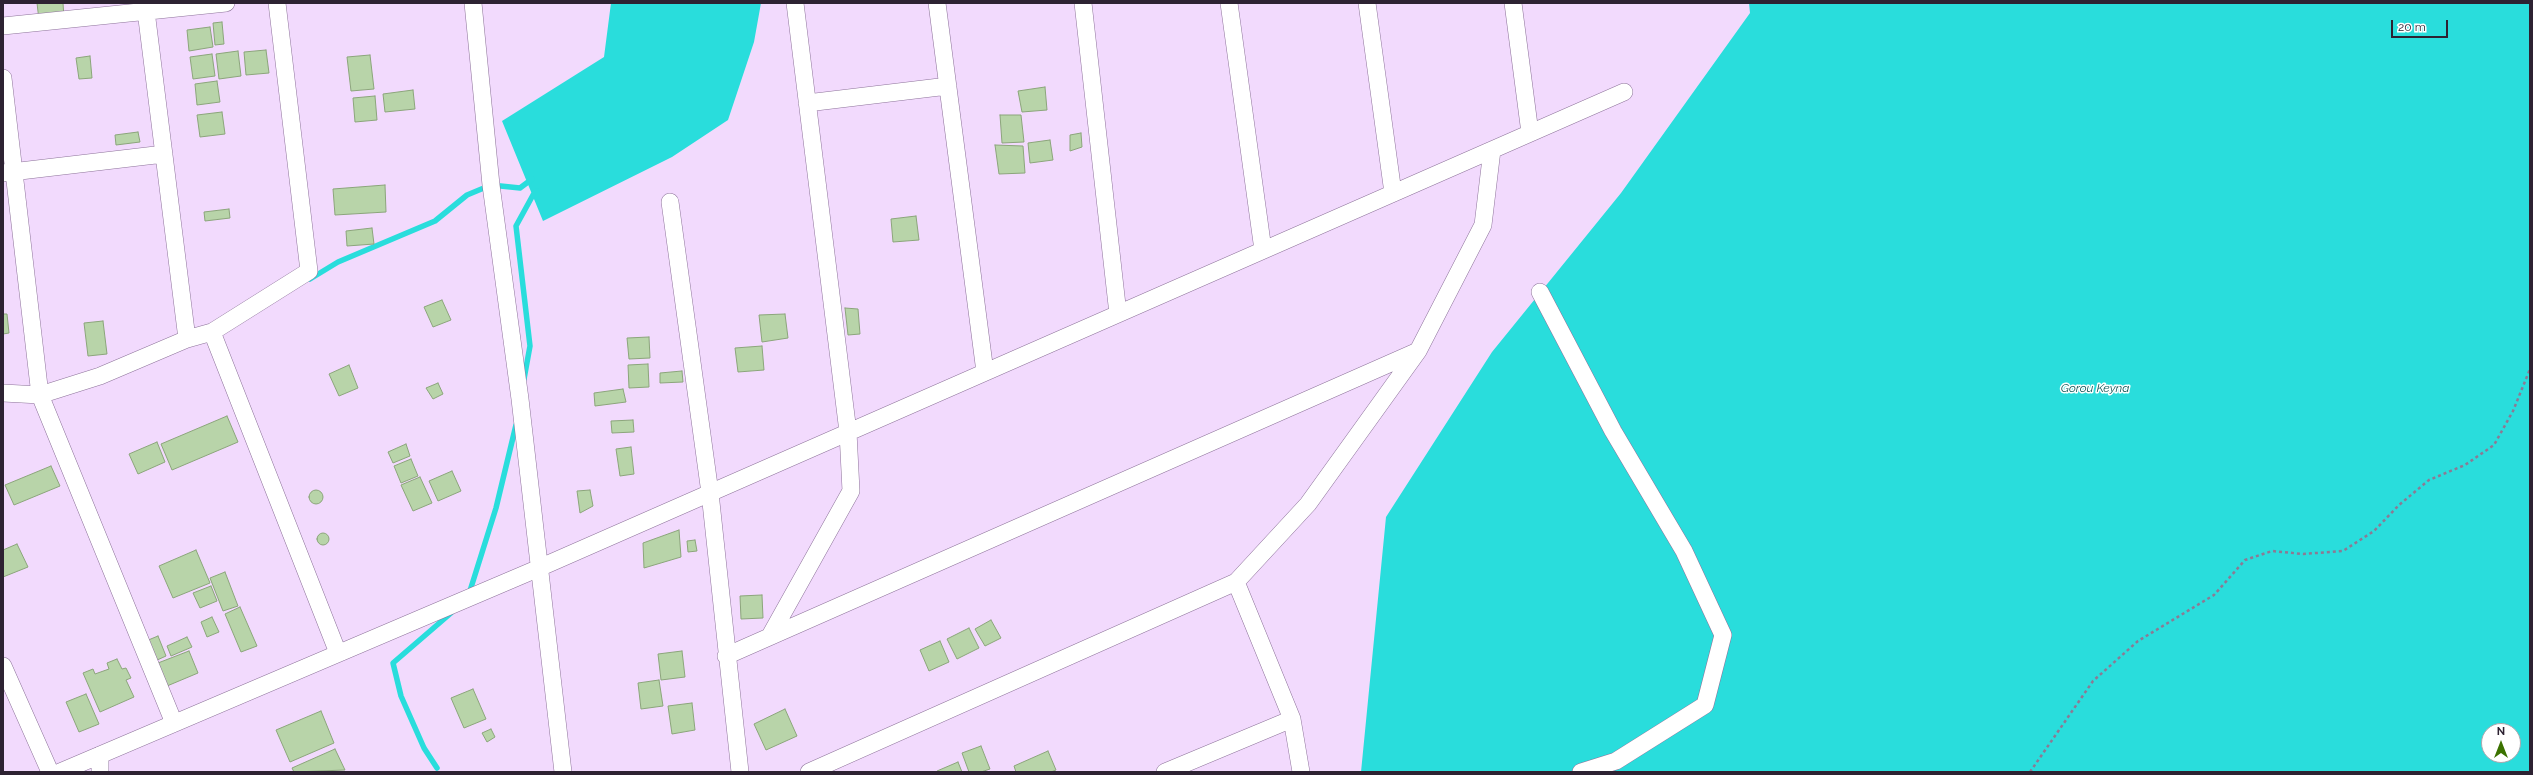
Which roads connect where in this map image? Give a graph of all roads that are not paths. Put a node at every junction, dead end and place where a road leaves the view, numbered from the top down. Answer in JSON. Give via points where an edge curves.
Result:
{"nodes":[{"id":1,"x":226,"y":3,"type":"edge"},
{"id":2,"x":277,"y":3,"type":"edge"},
{"id":3,"x":473,"y":3,"type":"edge"},
{"id":4,"x":794,"y":3,"type":"edge"},
{"id":5,"x":937,"y":3,"type":"edge"},
{"id":6,"x":1083,"y":3,"type":"edge"},
{"id":7,"x":1229,"y":3,"type":"edge"},
{"id":8,"x":1367,"y":3,"type":"edge"},
{"id":9,"x":1513,"y":3,"type":"edge"},
{"id":10,"x":146,"y":7,"type":"edge"},
{"id":11,"x":3,"y":26,"type":"edge"},
{"id":12,"x":3,"y":78,"type":"edge"},
{"id":13,"x":948,"y":86,"type":"junction"},
{"id":14,"x":1624,"y":92,"type":"dead end"},
{"id":15,"x":807,"y":103,"type":"junction"},
{"id":16,"x":1530,"y":133,"type":"junction"},
{"id":17,"x":1492,"y":150,"type":"junction"},
{"id":18,"x":164,"y":154,"type":"junction"},
{"id":19,"x":8,"y":172,"type":"edge"},
{"id":20,"x":1393,"y":193,"type":"junction"},
{"id":21,"x":670,"y":202,"type":"dead end"},
{"id":22,"x":1263,"y":250,"type":"junction"},
{"id":23,"x":1540,"y":292,"type":"dead end"},
{"id":24,"x":1118,"y":314,"type":"junction"},
{"id":25,"x":212,"y":332,"type":"junction"},
{"id":26,"x":187,"y":339,"type":"junction"},
{"id":27,"x":1418,"y":351,"type":"junction"},
{"id":28,"x":986,"y":372,"type":"junction"},
{"id":29,"x":3,"y":393,"type":"edge"},
{"id":30,"x":40,"y":395,"type":"junction"},
{"id":31,"x":848,"y":432,"type":"junction"},
{"id":32,"x":710,"y":493,"type":"junction"},
{"id":33,"x":538,"y":568,"type":"junction"},
{"id":34,"x":1236,"y":582,"type":"junction"},
{"id":35,"x":770,"y":636,"type":"junction"},
{"id":36,"x":338,"y":653,"type":"junction"},
{"id":37,"x":726,"y":656,"type":"junction"},
{"id":38,"x":3,"y":666,"type":"edge"},
{"id":39,"x":1292,"y":719,"type":"junction"},
{"id":40,"x":174,"y":723,"type":"junction"},
{"id":41,"x":100,"y":755,"type":"junction"},
{"id":42,"x":50,"y":772,"type":"edge"},
{"id":43,"x":60,"y":772,"type":"edge"},
{"id":44,"x":100,"y":772,"type":"edge"},
{"id":45,"x":563,"y":772,"type":"edge"},
{"id":46,"x":740,"y":772,"type":"edge"},
{"id":47,"x":808,"y":772,"type":"edge"},
{"id":48,"x":1165,"y":772,"type":"edge"},
{"id":49,"x":1301,"y":772,"type":"edge"},
{"id":50,"x":1581,"y":772,"type":"edge"}],
"edges":[{"from":1,"to":10,"type":"street"},
{"from":2,"to":25,"type":"street","via":[[309,271]]},
{"from":3,"to":33,"type":"street","via":[[491,186],[520,400]]},
{"from":4,"to":15,"type":"street"},
{"from":5,"to":13,"type":"street"},
{"from":6,"to":24,"type":"street"},
{"from":7,"to":22,"type":"street"},
{"from":8,"to":20,"type":"street"},
{"from":9,"to":16,"type":"street"},
{"from":10,"to":11,"type":"street"},
{"from":10,"to":18,"type":"street"},
{"from":12,"to":19,"type":"street"},
{"from":13,"to":15,"type":"street"},
{"from":13,"to":28,"type":"street"},
{"from":14,"to":16,"type":"street"},
{"from":15,"to":31,"type":"street"},
{"from":16,"to":17,"type":"street"},
{"from":17,"to":20,"type":"street"},
{"from":17,"to":27,"type":"street","via":[[1483,226]]},
{"from":18,"to":19,"type":"street"},
{"from":18,"to":26,"type":"street"},
{"from":19,"to":30,"type":"street"},
{"from":20,"to":22,"type":"street"},
{"from":21,"to":32,"type":"street"},
{"from":22,"to":24,"type":"street"},
{"from":23,"to":50,"type":"street","via":[[1613,431],[1684,551],[1723,635],[1705,705],[1616,761]]},
{"from":24,"to":28,"type":"street"},
{"from":25,"to":26,"type":"street"},
{"from":25,"to":36,"type":"street"},
{"from":26,"to":30,"type":"street","via":[[100,376]]},
{"from":27,"to":34,"type":"street","via":[[1308,504]]},
{"from":27,"to":35,"type":"street"},
{"from":28,"to":31,"type":"street"},
{"from":29,"to":30,"type":"street"},
{"from":30,"to":40,"type":"street"},
{"from":31,"to":32,"type":"street"},
{"from":31,"to":35,"type":"street","via":[[851,491]]},
{"from":32,"to":33,"type":"street"},
{"from":32,"to":37,"type":"street"},
{"from":33,"to":36,"type":"street"},
{"from":33,"to":45,"type":"street"},
{"from":34,"to":39,"type":"street"},
{"from":34,"to":47,"type":"street"},
{"from":35,"to":37,"type":"street"},
{"from":36,"to":40,"type":"street"},
{"from":37,"to":46,"type":"street"},
{"from":38,"to":42,"type":"street"},
{"from":39,"to":48,"type":"street"},
{"from":39,"to":49,"type":"street"},
{"from":40,"to":41,"type":"street"},
{"from":41,"to":43,"type":"street"},
{"from":41,"to":44,"type":"street"}]}
